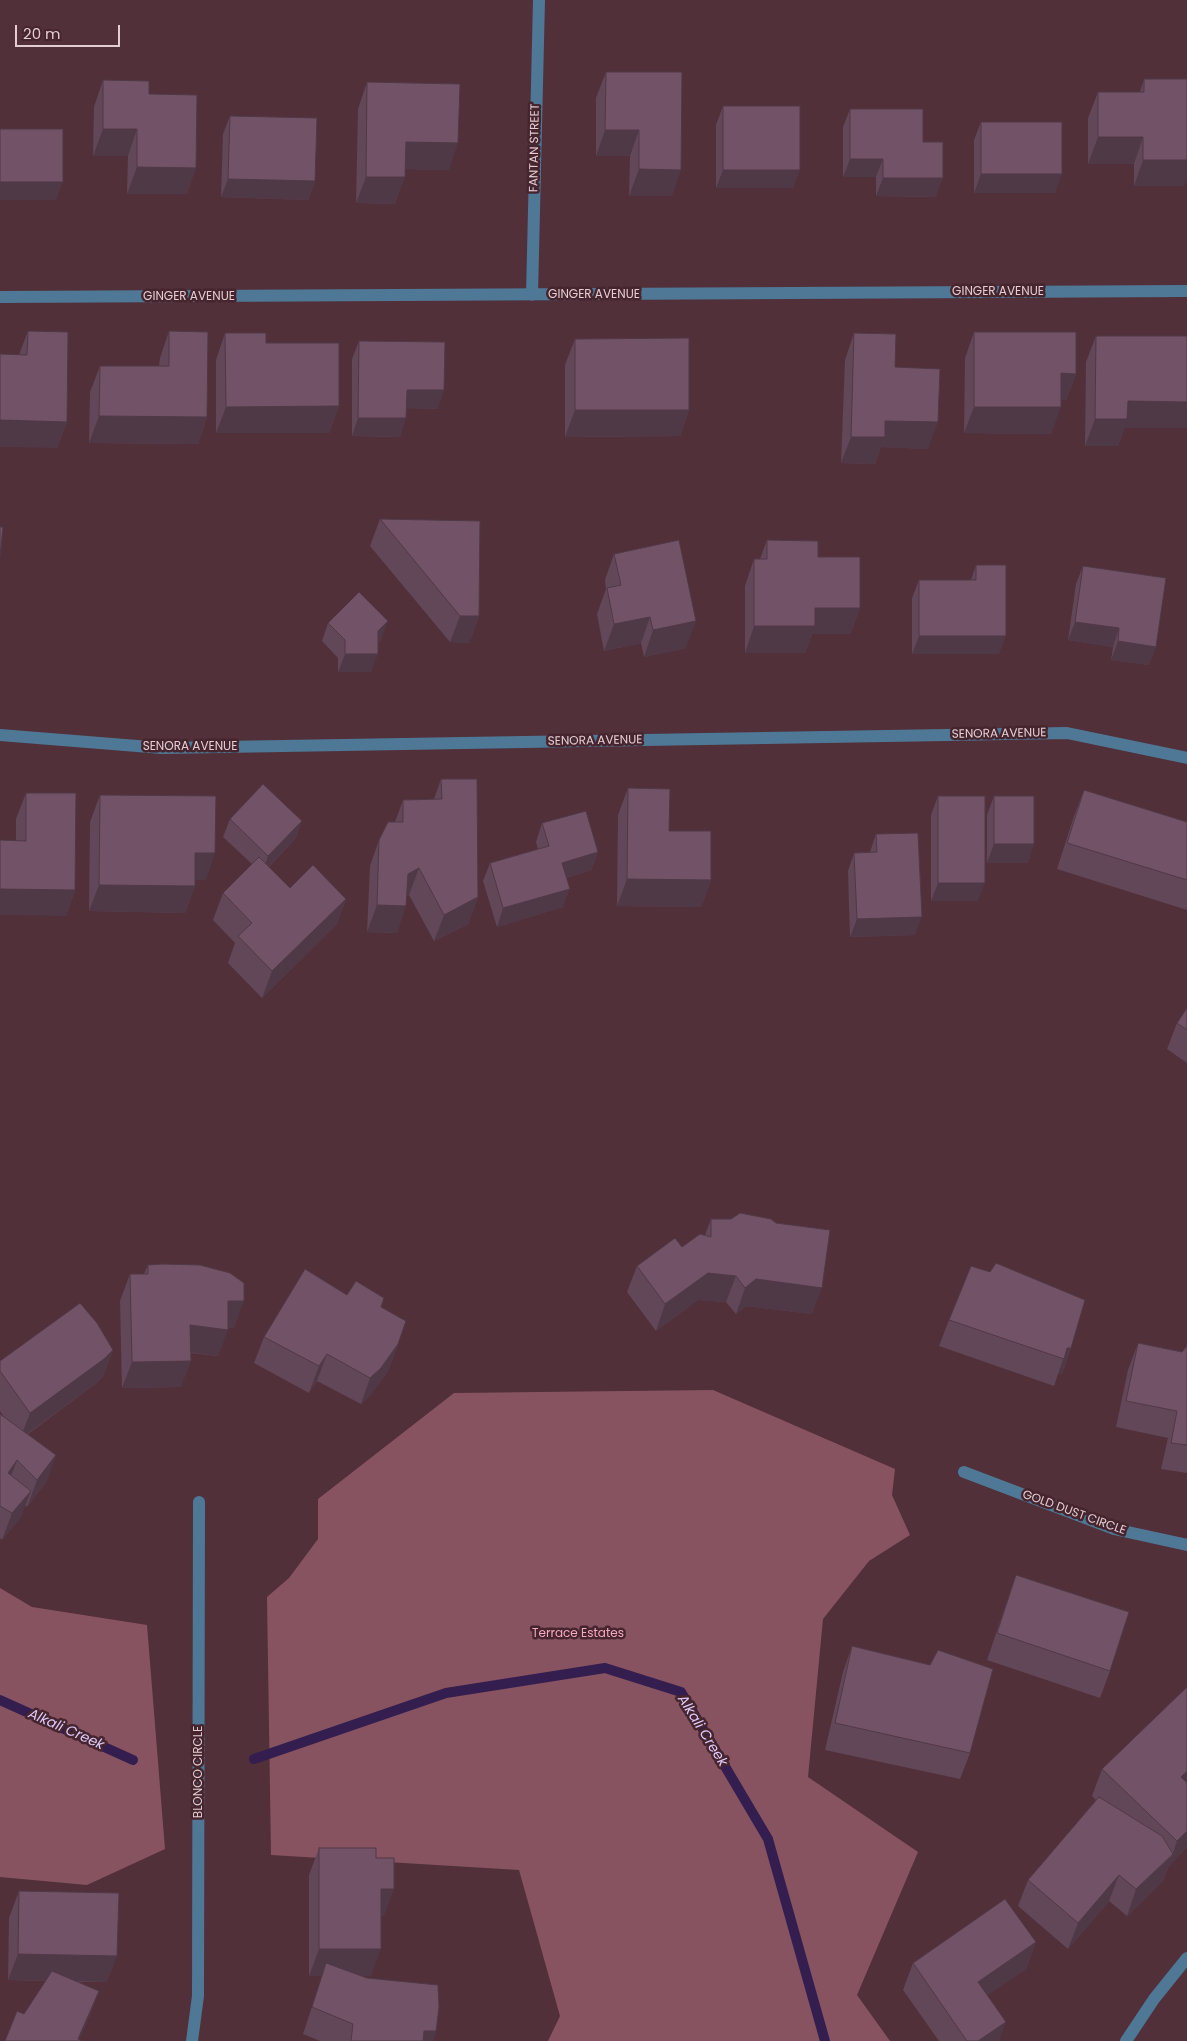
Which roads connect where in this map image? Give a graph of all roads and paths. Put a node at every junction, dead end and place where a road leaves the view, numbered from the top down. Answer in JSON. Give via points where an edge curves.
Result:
{"nodes":[{"id":1,"x":539,"y":0,"type":"edge"},
{"id":2,"x":1187,"y":291,"type":"edge"},
{"id":3,"x":532,"y":295,"type":"junction"},
{"id":4,"x":0,"y":298,"type":"edge"},
{"id":5,"x":0,"y":735,"type":"edge"},
{"id":6,"x":1187,"y":758,"type":"edge"},
{"id":7,"x":964,"y":1472,"type":"dead end"},
{"id":8,"x":199,"y":1502,"type":"dead end"},
{"id":9,"x":1187,"y":1545,"type":"edge"},
{"id":10,"x":1187,"y":1958,"type":"edge"},
{"id":11,"x":192,"y":2041,"type":"edge"},
{"id":12,"x":1126,"y":2041,"type":"edge"}],
"edges":[{"from":1,"to":3,"type":"street","name":"FANTAN STREET"},
{"from":2,"to":3,"type":"street","name":"GINGER AVENUE"},
{"from":3,"to":4,"type":"street","name":"GINGER AVENUE"},
{"from":5,"to":6,"type":"street","name":"SENORA AVENUE","via":[[162,748],[1067,733]]},
{"from":7,"to":9,"type":"street","name":"GOLD DUST CIRCLE","via":[[1114,1529]]},
{"from":8,"to":11,"type":"street","name":"BLONCO CIRCLE","via":[[198,1996]]},
{"from":10,"to":12,"type":"street"}]}
